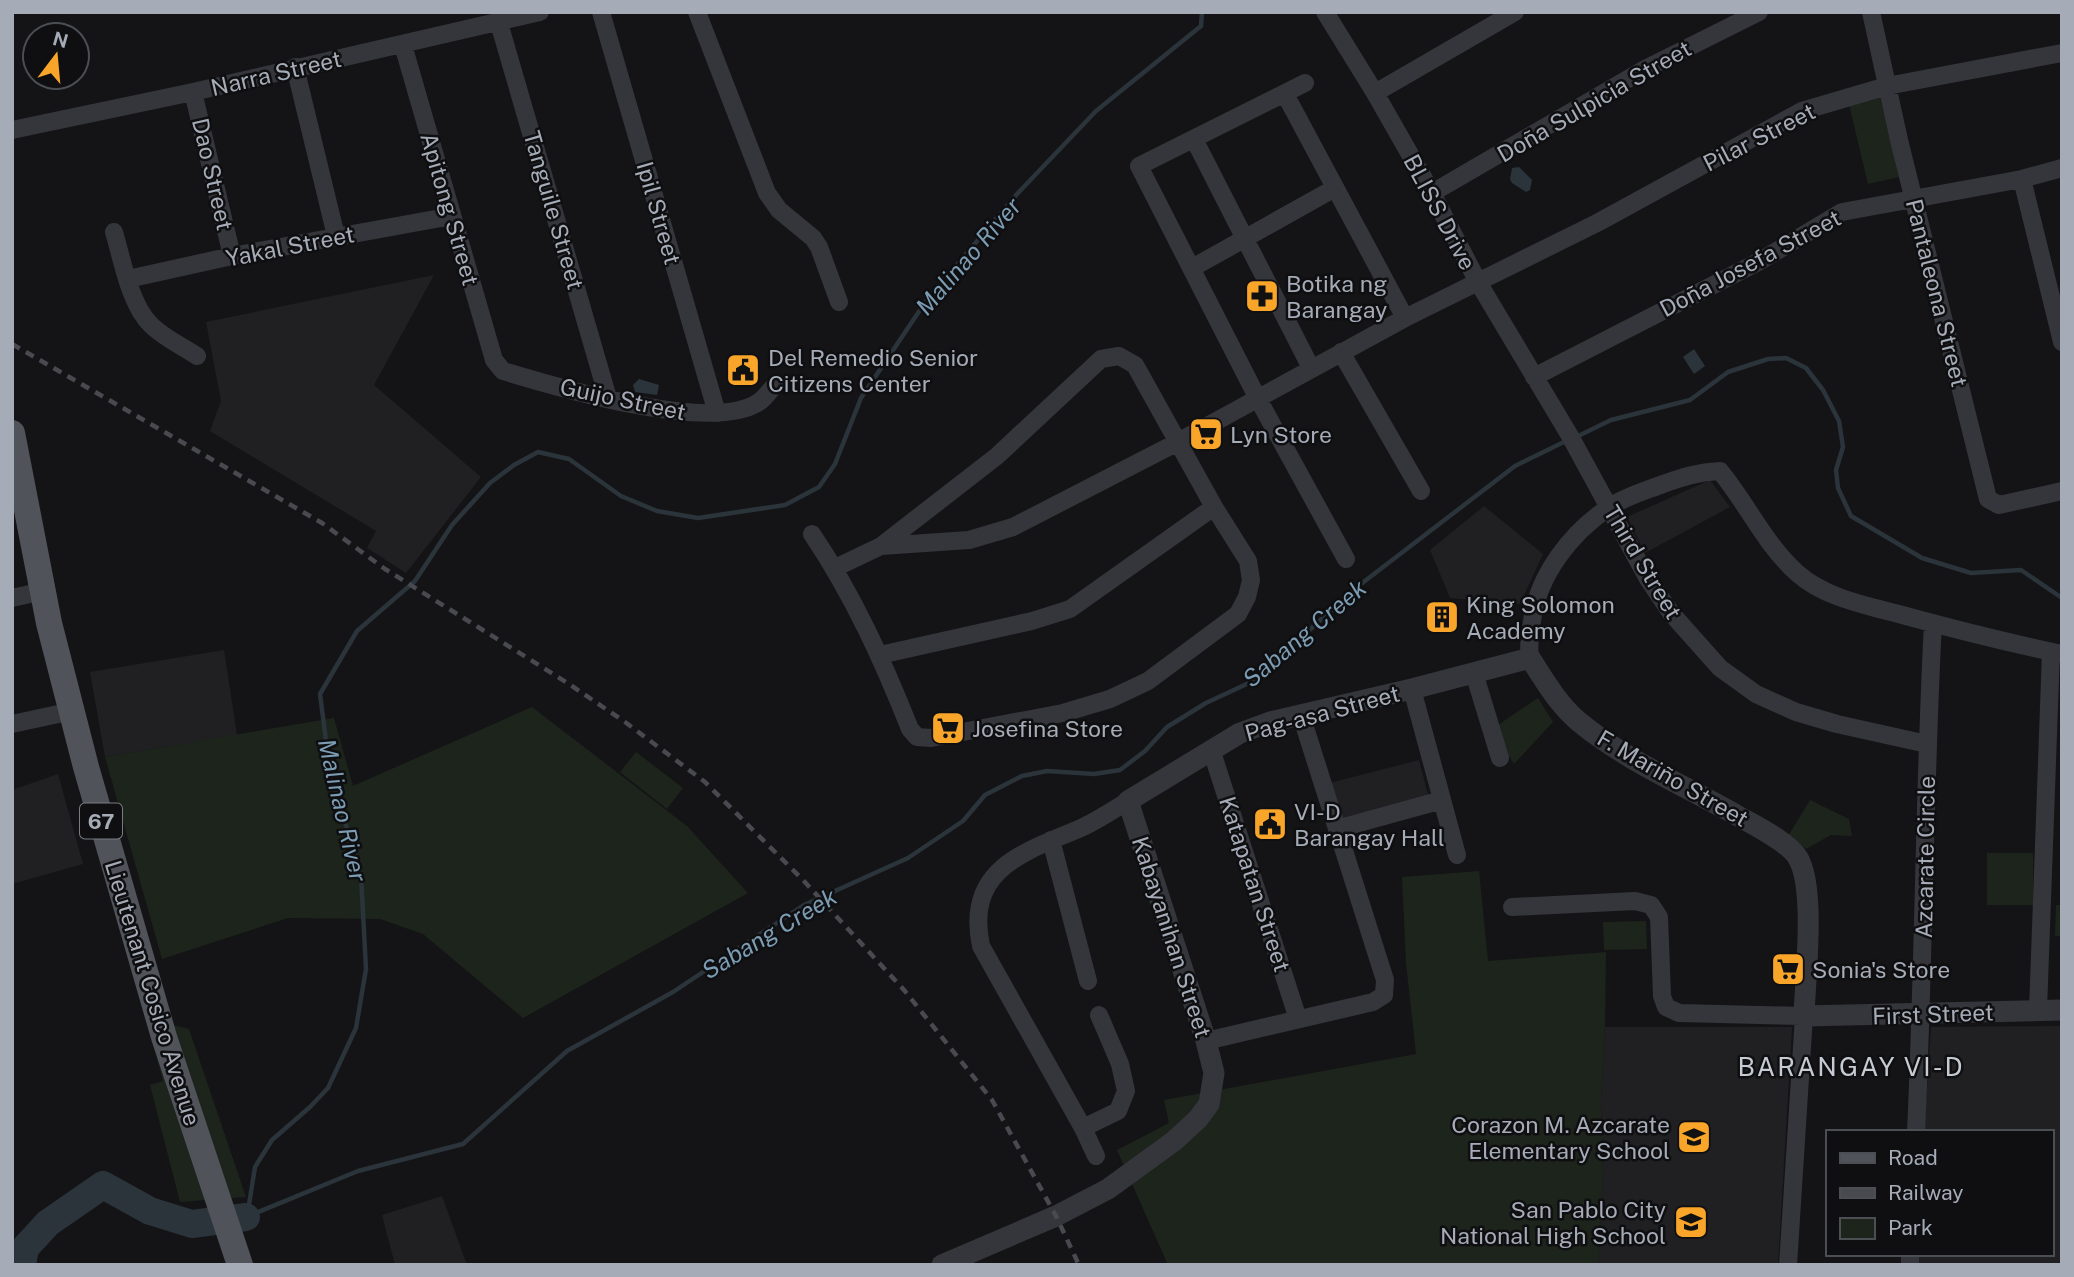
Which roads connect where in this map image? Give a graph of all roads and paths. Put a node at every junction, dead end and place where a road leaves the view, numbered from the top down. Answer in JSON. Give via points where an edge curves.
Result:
{"nodes":[{"id":1,"x":540,"y":12,"type":"edge"},
{"id":2,"x":601,"y":12,"type":"edge"},
{"id":3,"x":697,"y":12,"type":"edge"},
{"id":4,"x":1325,"y":12,"type":"edge"},
{"id":5,"x":1515,"y":12,"type":"edge"},
{"id":6,"x":1759,"y":12,"type":"edge"},
{"id":7,"x":1871,"y":12,"type":"edge"},
{"id":8,"x":499,"y":23,"type":"junction"},
{"id":9,"x":403,"y":45,"type":"junction"},
{"id":10,"x":2062,"y":53,"type":"edge"},
{"id":11,"x":295,"y":68,"type":"junction"},
{"id":12,"x":1305,"y":83,"type":"dead end"},
{"id":13,"x":1887,"y":86,"type":"junction"},
{"id":14,"x":193,"y":92,"type":"junction"},
{"id":15,"x":1375,"y":93,"type":"junction"},
{"id":16,"x":1285,"y":94,"type":"junction"},
{"id":17,"x":12,"y":130,"type":"edge"},
{"id":18,"x":1194,"y":139,"type":"junction"},
{"id":19,"x":2062,"y":168,"type":"edge"},
{"id":20,"x":2022,"y":179,"type":"junction"},
{"id":21,"x":1335,"y":188,"type":"junction"},
{"id":22,"x":1432,"y":193,"type":"junction"},
{"id":23,"x":1914,"y":198,"type":"junction"},
{"id":24,"x":452,"y":216,"type":"junction"},
{"id":25,"x":114,"y":232,"type":"dead end"},
{"id":26,"x":336,"y":236,"type":"junction"},
{"id":27,"x":1246,"y":239,"type":"junction"},
{"id":28,"x":232,"y":256,"type":"junction"},
{"id":29,"x":1192,"y":268,"type":"junction"},
{"id":30,"x":128,"y":279,"type":"junction"},
{"id":31,"x":1478,"y":282,"type":"junction"},
{"id":32,"x":839,"y":302,"type":"dead end"},
{"id":33,"x":1405,"y":318,"type":"junction"},
{"id":34,"x":2062,"y":342,"type":"edge"},
{"id":35,"x":1341,"y":352,"type":"junction"},
{"id":36,"x":197,"y":356,"type":"dead end"},
{"id":37,"x":1311,"y":368,"type":"junction"},
{"id":38,"x":503,"y":371,"type":"joint"},
{"id":39,"x":1534,"y":377,"type":"junction"},
{"id":40,"x":777,"y":383,"type":"dead end"},
{"id":41,"x":1257,"y":397,"type":"junction"},
{"id":42,"x":608,"y":398,"type":"junction"},
{"id":43,"x":717,"y":413,"type":"junction"},
{"id":44,"x":1554,"y":413,"type":"joint"},
{"id":45,"x":12,"y":433,"type":"edge"},
{"id":46,"x":1178,"y":442,"type":"junction"},
{"id":47,"x":1421,"y":491,"type":"dead end"},
{"id":48,"x":2062,"y":491,"type":"edge"},
{"id":49,"x":1214,"y":507,"type":"junction"},
{"id":50,"x":1609,"y":507,"type":"junction"},
{"id":51,"x":812,"y":534,"type":"dead end"},
{"id":52,"x":881,"y":546,"type":"junction"},
{"id":53,"x":1346,"y":559,"type":"dead end"},
{"id":54,"x":835,"y":568,"type":"junction"},
{"id":55,"x":43,"y":591,"type":"junction"},
{"id":56,"x":12,"y":598,"type":"edge"},
{"id":57,"x":1933,"y":623,"type":"junction"},
{"id":58,"x":2057,"y":653,"type":"edge"},
{"id":59,"x":880,"y":655,"type":"junction"},
{"id":60,"x":1530,"y":658,"type":"junction"},
{"id":61,"x":1474,"y":673,"type":"junction"},
{"id":62,"x":1412,"y":689,"type":"junction"},
{"id":63,"x":72,"y":711,"type":"junction"},
{"id":64,"x":1301,"y":715,"type":"junction"},
{"id":65,"x":12,"y":724,"type":"edge"},
{"id":66,"x":1927,"y":744,"type":"junction"},
{"id":67,"x":1211,"y":749,"type":"junction"},
{"id":68,"x":1500,"y":758,"type":"dead end"},
{"id":69,"x":1443,"y":800,"type":"junction"},
{"id":70,"x":1128,"y":801,"type":"junction"},
{"id":71,"x":1338,"y":829,"type":"junction"},
{"id":72,"x":1051,"y":839,"type":"junction"},
{"id":73,"x":1457,"y":855,"type":"dead end"},
{"id":74,"x":1512,"y":907,"type":"dead end"},
{"id":75,"x":1088,"y":981,"type":"dead end"},
{"id":76,"x":2038,"y":1010,"type":"junction"},
{"id":77,"x":2062,"y":1010,"type":"edge"},
{"id":78,"x":1922,"y":1014,"type":"junction"},
{"id":79,"x":1099,"y":1016,"type":"dead end"},
{"id":80,"x":1804,"y":1016,"type":"junction"},
{"id":81,"x":1298,"y":1019,"type":"junction"},
{"id":82,"x":1206,"y":1041,"type":"junction"},
{"id":83,"x":1083,"y":1128,"type":"junction"},
{"id":84,"x":1916,"y":1130,"type":"edge"},
{"id":85,"x":1096,"y":1156,"type":"dead end"},
{"id":86,"x":240,"y":1265,"type":"edge"},
{"id":87,"x":942,"y":1265,"type":"edge"},
{"id":88,"x":1788,"y":1265,"type":"edge"}],
"edges":[{"from":1,"to":8,"type":"street","name":"Narra Street"},
{"from":2,"to":43,"type":"street","name":"Ipil Street"},
{"from":3,"to":32,"type":"street","via":[[767,193],[819,247]]},
{"from":4,"to":15,"type":"street","name":"BLISS Drive"},
{"from":5,"to":15,"type":"street"},
{"from":6,"to":22,"type":"street","name":"Doña Sulpicia Street","via":[[1645,69]]},
{"from":7,"to":13,"type":"street","name":"Pantaleona Street"},
{"from":8,"to":9,"type":"street","name":"Narra Street"},
{"from":8,"to":42,"type":"street","name":"Tanguile Street"},
{"from":9,"to":11,"type":"street","name":"Narra Street"},
{"from":9,"to":24,"type":"street","name":"Apitong Street"},
{"from":10,"to":13,"type":"street","name":"Pilar Street"},
{"from":11,"to":14,"type":"street","name":"Narra Street"},
{"from":11,"to":26,"type":"street"},
{"from":12,"to":16,"type":"street"},
{"from":13,"to":23,"type":"street","name":"Pantaleona Street"},
{"from":13,"to":31,"type":"street","name":"Pilar Street","via":[[1802,111]]},
{"from":14,"to":17,"type":"street","name":"Narra Street"},
{"from":14,"to":28,"type":"street","name":"Dao Street"},
{"from":15,"to":22,"type":"street","name":"BLISS Drive"},
{"from":16,"to":18,"type":"street"},
{"from":16,"to":21,"type":"street"},
{"from":18,"to":27,"type":"street"},
{"from":18,"to":29,"type":"street","via":[[1139,166]]},
{"from":19,"to":20,"type":"street","name":"Doña Josefa Street"},
{"from":20,"to":23,"type":"street","name":"Doña Josefa Street"},
{"from":20,"to":34,"type":"street"},
{"from":21,"to":27,"type":"street"},
{"from":21,"to":33,"type":"street"},
{"from":22,"to":31,"type":"street","name":"BLISS Drive"},
{"from":23,"to":39,"type":"street","name":"Doña Josefa Street","via":[[1842,212],[1760,261]]},
{"from":23,"to":48,"type":"street","name":"Pantaleona Street","via":[[1988,499],[1999,505]]},
{"from":24,"to":26,"type":"street","name":"Yakal Street"},
{"from":24,"to":38,"type":"street","name":"Apitong Street","via":[[494,360]]},
{"from":25,"to":30,"type":"street"},
{"from":26,"to":28,"type":"street","name":"Yakal Street"},
{"from":27,"to":29,"type":"street"},
{"from":27,"to":37,"type":"street"},
{"from":28,"to":30,"type":"street","name":"Yakal Street"},
{"from":29,"to":41,"type":"street"},
{"from":30,"to":36,"type":"street","via":[[149,324]]},
{"from":31,"to":33,"type":"street","name":"Pilar Street"},
{"from":31,"to":39,"type":"street","name":"BLISS Drive"},
{"from":33,"to":35,"type":"street","name":"Pilar Street"},
{"from":35,"to":37,"type":"street","name":"Pilar Street"},
{"from":35,"to":47,"type":"street"},
{"from":37,"to":41,"type":"street","name":"Pilar Street"},
{"from":38,"to":42,"type":"street","name":"Guijo Street"},
{"from":39,"to":44,"type":"street","name":"BLISS Drive"},
{"from":40,"to":43,"type":"street","name":"Guijo Street","via":[[758,403]]},
{"from":41,"to":46,"type":"street","name":"Pilar Street"},
{"from":41,"to":53,"type":"street"},
{"from":42,"to":43,"type":"street","name":"Guijo Street","via":[[658,409]]},
{"from":44,"to":50,"type":"street","name":"Third Street"},
{"from":45,"to":55,"type":"main road","name":"Lieutenant Cosico Avenue","number":"67"},
{"from":46,"to":49,"type":"street"},
{"from":46,"to":52,"type":"street","name":"Pilar Street","via":[[1013,527],[970,540]]},
{"from":46,"to":52,"type":"street","via":[[1135,365],[1119,356],[1101,359],[997,456]]},
{"from":49,"to":59,"type":"street","via":[[1070,609]]},
{"from":49,"to":59,"type":"street","via":[[1248,561],[1251,580],[1238,614],[1149,681],[1110,699],[1050,716],[917,737]]},
{"from":50,"to":57,"type":"street","via":[[1699,472],[1720,471],[1772,547],[1799,575],[1857,603]]},
{"from":50,"to":60,"type":"street","via":[[1583,529],[1541,582],[1533,610]]},
{"from":50,"to":66,"type":"street","name":"Third Street","via":[[1671,613],[1720,668],[1756,694],[1796,712]]},
{"from":51,"to":54,"type":"street"},
{"from":52,"to":54,"type":"street"},
{"from":54,"to":59,"type":"street"},
{"from":55,"to":56,"type":"street"},
{"from":55,"to":63,"type":"main road","name":"Lieutenant Cosico Avenue","number":"67"},
{"from":57,"to":58,"type":"street"},
{"from":57,"to":66,"type":"street","name":"Azcarate Circle"},
{"from":58,"to":76,"type":"street"},
{"from":60,"to":61,"type":"street","name":"Pag-asa Street"},
{"from":60,"to":80,"type":"street","name":"F. Mariño Street","via":[[1550,691],[1577,720],[1629,758],[1775,837],[1798,858],[1806,881],[1808,914]]},
{"from":61,"to":62,"type":"street","name":"Pag-asa Street"},
{"from":61,"to":68,"type":"street"},
{"from":62,"to":64,"type":"street","name":"Pag-asa Street"},
{"from":62,"to":69,"type":"street"},
{"from":63,"to":65,"type":"street"},
{"from":63,"to":86,"type":"main road","name":"Lieutenant Cosico Avenue","number":"67","via":[[145,976]]},
{"from":64,"to":67,"type":"street","name":"Pag-asa Street","via":[[1240,733]]},
{"from":64,"to":71,"type":"street"},
{"from":66,"to":78,"type":"street","name":"Azcarate Circle"},
{"from":67,"to":70,"type":"street","name":"Pag-asa Street"},
{"from":67,"to":81,"type":"street","name":"Katapatan Street"},
{"from":69,"to":71,"type":"street"},
{"from":69,"to":73,"type":"street"},
{"from":70,"to":72,"type":"street","via":[[1084,827]]},
{"from":70,"to":82,"type":"street","name":"Kabayanihan Street"},
{"from":71,"to":81,"type":"street","via":[[1385,980],[1384,995],[1373,1002]]},
{"from":72,"to":75,"type":"street"},
{"from":72,"to":83,"type":"street","via":[[992,875],[976,925],[981,946]]},
{"from":74,"to":80,"type":"street","via":[[1635,901],[1651,905],[1659,916],[1666,1007],[1679,1013]]},
{"from":76,"to":77,"type":"street","name":"First Street"},
{"from":76,"to":78,"type":"street","name":"First Street"},
{"from":78,"to":80,"type":"street","name":"First Street"},
{"from":78,"to":84,"type":"street","name":"Azcarate Circle"},
{"from":79,"to":83,"type":"street","via":[[1120,1064],[1126,1091],[1118,1111]]},
{"from":80,"to":88,"type":"street","name":"F. Mariño Street"},
{"from":81,"to":82,"type":"street"},
{"from":82,"to":87,"type":"street","name":"Kabayanihan Street","via":[[1214,1073],[1209,1104],[1174,1141],[1125,1177],[1056,1216]]},
{"from":83,"to":85,"type":"street"}]}
